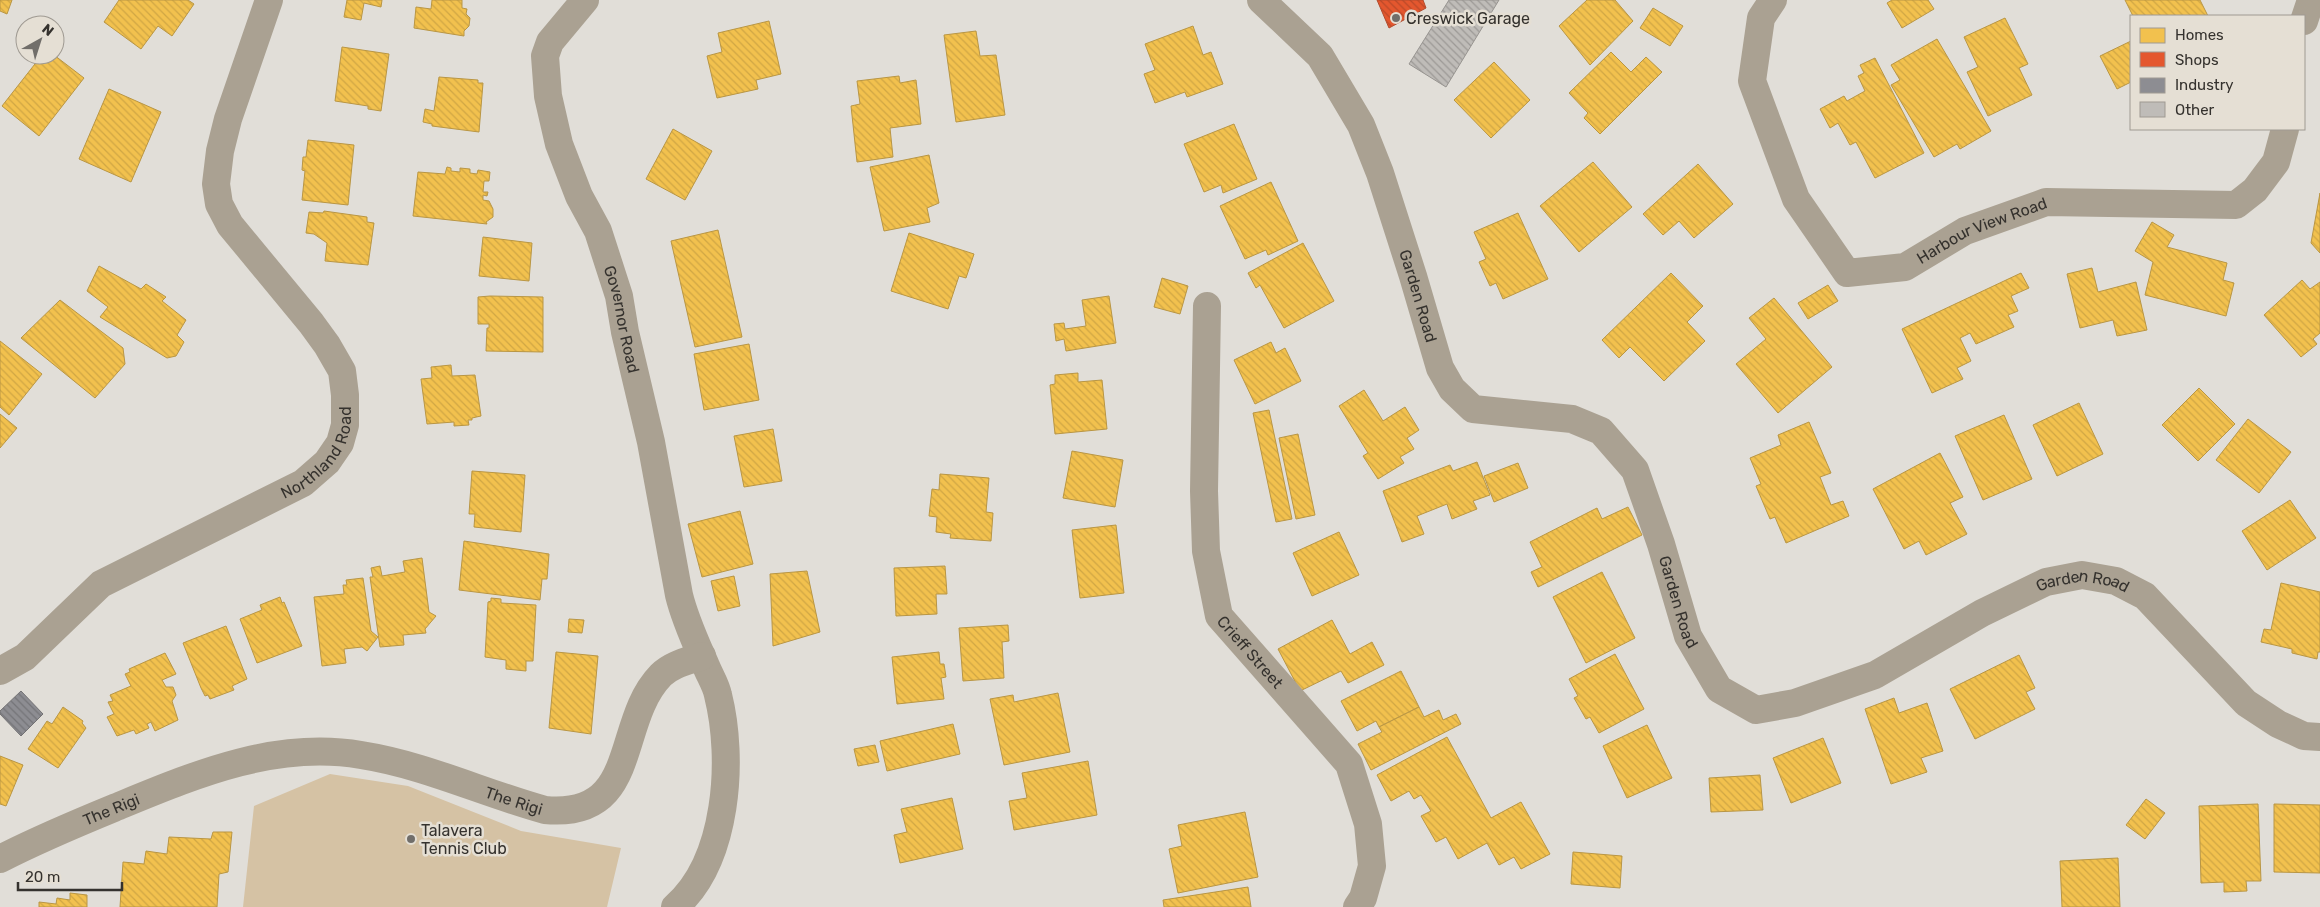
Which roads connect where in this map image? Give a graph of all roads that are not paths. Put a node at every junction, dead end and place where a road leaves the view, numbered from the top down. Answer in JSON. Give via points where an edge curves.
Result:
{"nodes":[{"id":1,"x":269,"y":0,"type":"edge"},
{"id":2,"x":585,"y":0,"type":"edge"},
{"id":3,"x":1261,"y":0,"type":"edge"},
{"id":4,"x":1773,"y":0,"type":"edge"},
{"id":5,"x":2311,"y":0,"type":"edge"},
{"id":6,"x":2305,"y":18,"type":"edge"},
{"id":7,"x":2285,"y":130,"type":"edge"},
{"id":8,"x":1207,"y":306,"type":"dead end"},
{"id":9,"x":702,"y":656,"type":"junction"},
{"id":10,"x":0,"y":671,"type":"edge"},
{"id":11,"x":2320,"y":737,"type":"edge"},
{"id":12,"x":0,"y":859,"type":"edge"},
{"id":13,"x":675,"y":907,"type":"edge"},
{"id":14,"x":1357,"y":907,"type":"edge"}],
"edges":[{"from":1,"to":10,"type":"street","name":"Northland Road","via":[[220,151],[216,184],[219,204],[230,225],[327,344],[342,371],[345,425],[340,443],[327,462],[303,483],[101,584],[25,657]]},
{"from":2,"to":9,"type":"street","name":"Governor Road","via":[[550,42],[546,56],[548,96],[560,144],[598,231],[619,296],[683,613]]},
{"from":3,"to":11,"type":"street","name":"Garden Road","via":[[1320,56],[1361,125],[1380,173],[1440,368],[1452,389],[1473,409],[1572,419],[1601,431],[1635,470],[1688,636],[1719,689],[1756,710],[1796,703],[1875,675],[1982,613],[2046,582],[2082,575],[2116,581],[2145,596],[2246,703],[2304,736]]},
{"from":4,"to":7,"type":"street","name":"Harbour View Road","via":[[1761,18],[1752,81],[1796,199],[1847,273],[1905,267],[1965,231],[2046,202],[2236,205],[2255,190],[2276,162]]},
{"from":5,"to":6,"type":"street"},
{"from":8,"to":14,"type":"street","name":"Crieff Street","via":[[1206,551],[1219,616],[1349,764],[1368,824],[1372,866],[1363,898]]},
{"from":9,"to":12,"type":"street","name":"The Rigi","via":[[674,666],[655,682],[646,696],[609,788],[586,807],[567,812],[545,810],[405,764],[360,754],[278,755],[249,758],[220,767],[71,826]]},
{"from":9,"to":13,"type":"street","via":[[718,693],[725,786],[722,812],[709,855],[696,885]]}]}
